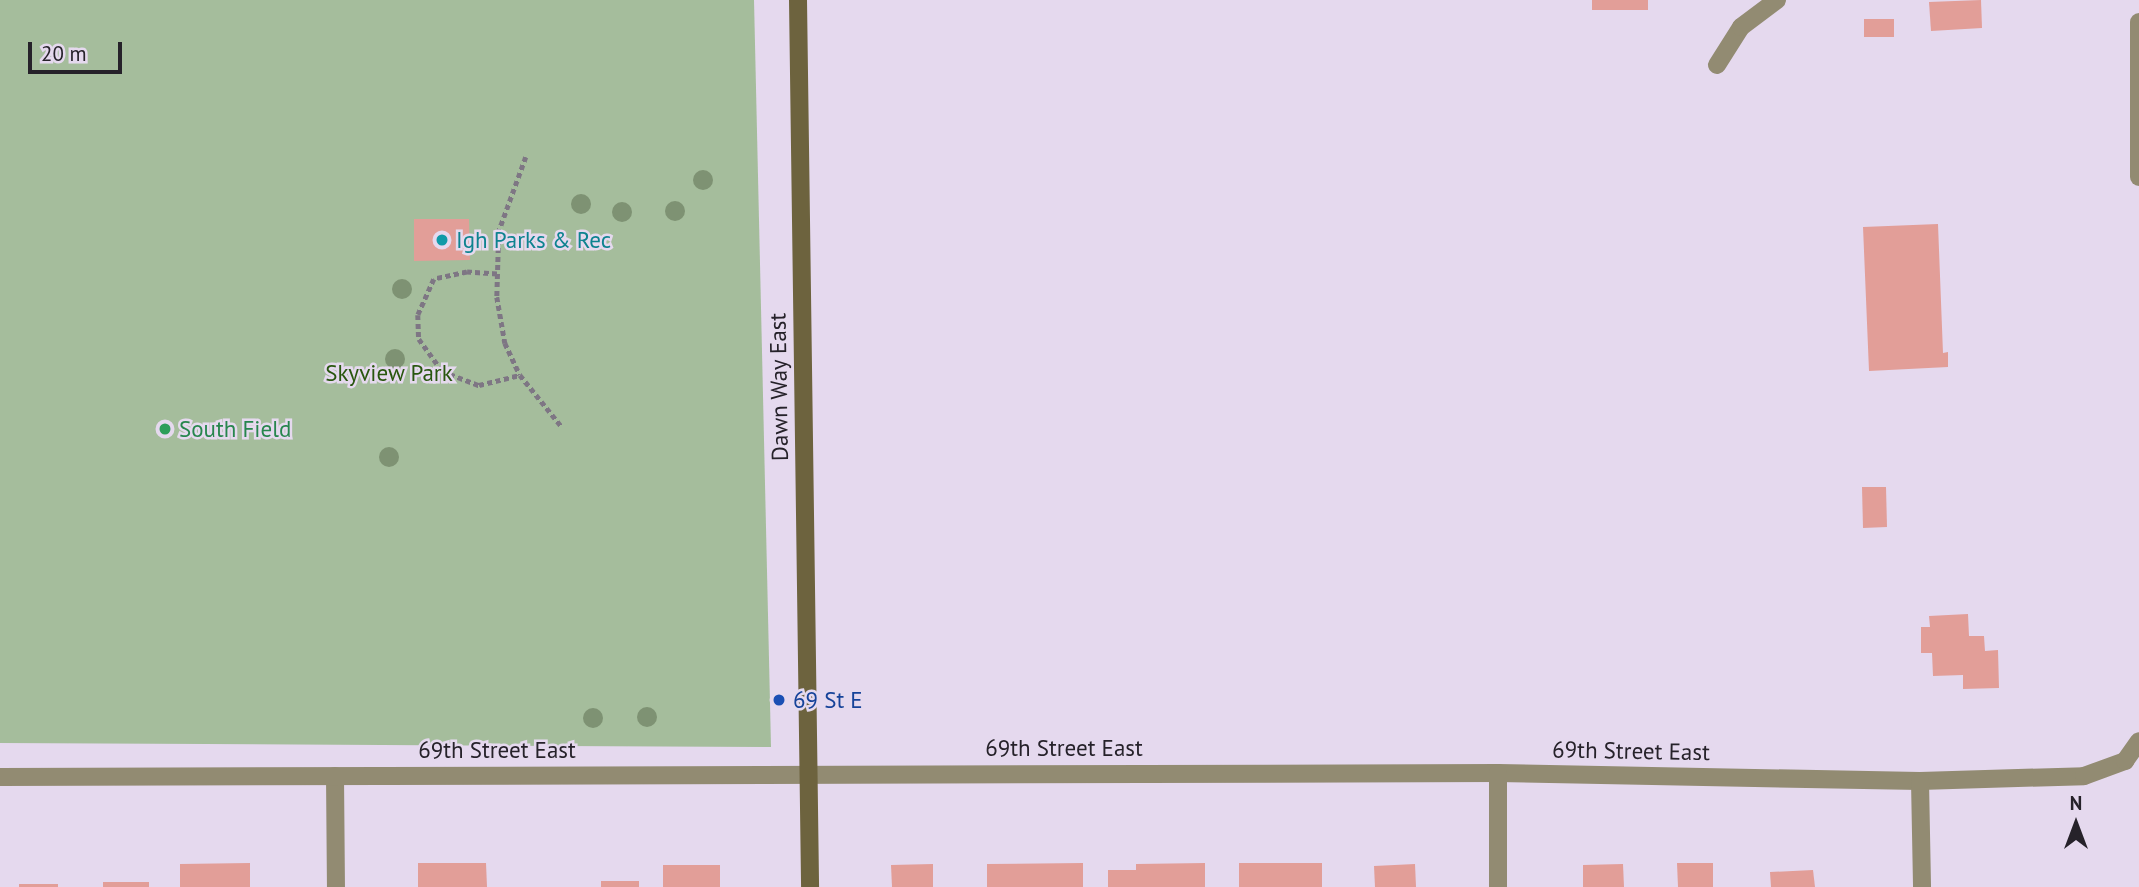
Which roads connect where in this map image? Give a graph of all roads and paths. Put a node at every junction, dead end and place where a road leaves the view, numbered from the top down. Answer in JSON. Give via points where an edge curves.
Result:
{"nodes":[{"id":1,"x":798,"y":0,"type":"edge"},
{"id":2,"x":1777,"y":0,"type":"edge"},
{"id":3,"x":2139,"y":22,"type":"edge"},
{"id":4,"x":1717,"y":65,"type":"dead end"},
{"id":5,"x":526,"y":157,"type":"dead end"},
{"id":6,"x":2139,"y":177,"type":"edge"},
{"id":7,"x":497,"y":275,"type":"junction"},
{"id":8,"x":520,"y":375,"type":"junction"},
{"id":9,"x":562,"y":427,"type":"dead end"},
{"id":10,"x":2139,"y":741,"type":"edge"},
{"id":11,"x":809,"y":773,"type":"junction"},
{"id":12,"x":1499,"y":773,"type":"junction"},
{"id":13,"x":335,"y":775,"type":"junction"},
{"id":14,"x":0,"y":777,"type":"edge"},
{"id":15,"x":1920,"y":781,"type":"junction"},
{"id":16,"x":336,"y":887,"type":"edge"},
{"id":17,"x":810,"y":887,"type":"edge"},
{"id":18,"x":1498,"y":887,"type":"edge"},
{"id":19,"x":1922,"y":887,"type":"edge"}],
"edges":[{"from":1,"to":11,"type":"street","name":"Dawn Way East"},
{"from":2,"to":4,"type":"street","via":[[1741,27]]},
{"from":3,"to":6,"type":"street"},
{"from":5,"to":7,"type":"path","via":[[499,231]]},
{"from":7,"to":8,"type":"path","via":[[505,343]]},
{"from":7,"to":8,"type":"path","via":[[467,272],[434,279],[418,315],[419,339],[442,371],[479,385]]},
{"from":8,"to":9,"type":"path"},
{"from":10,"to":15,"type":"street","name":"69th Street East","via":[[2125,761],[2084,775]]},
{"from":11,"to":12,"type":"street","name":"69th Street East"},
{"from":11,"to":13,"type":"street","name":"69th Street East"},
{"from":11,"to":17,"type":"street","name":"Dawn Way East"},
{"from":12,"to":15,"type":"street","name":"69th Street East"},
{"from":12,"to":18,"type":"street"},
{"from":13,"to":14,"type":"street","name":"69th Street East"},
{"from":13,"to":16,"type":"street"},
{"from":15,"to":19,"type":"street"}]}
